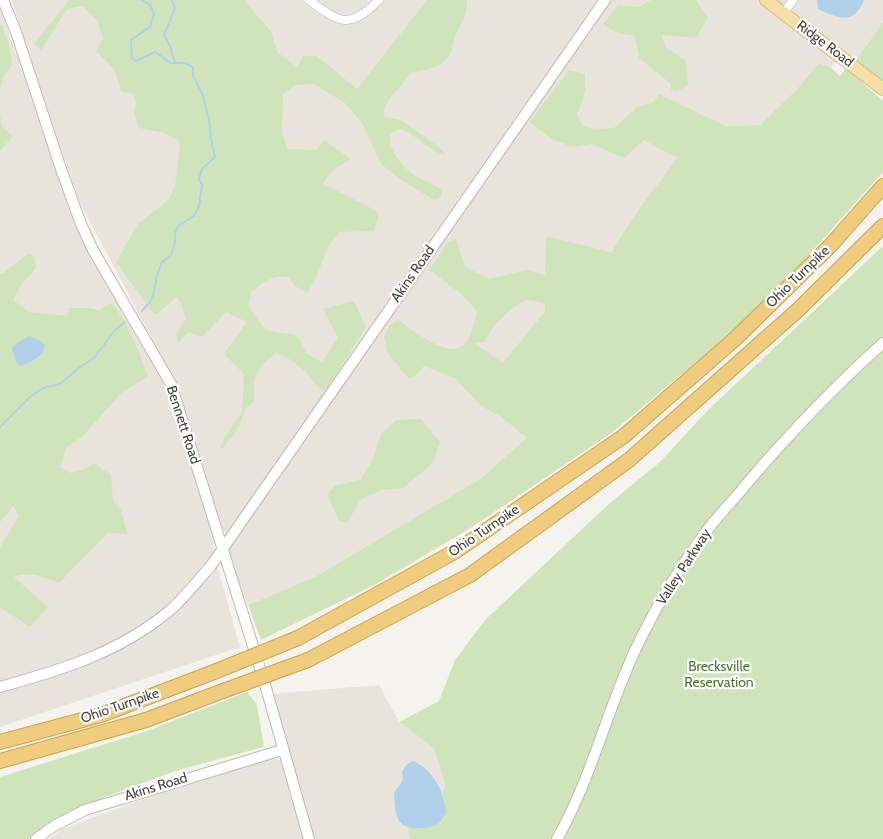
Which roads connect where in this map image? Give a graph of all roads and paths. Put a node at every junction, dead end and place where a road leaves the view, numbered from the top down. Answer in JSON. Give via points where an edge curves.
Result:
{"nodes":[{"id":1,"x":3,"y":0,"type":"edge"},
{"id":2,"x":309,"y":0,"type":"edge"},
{"id":3,"x":379,"y":0,"type":"edge"},
{"id":4,"x":605,"y":0,"type":"edge"},
{"id":5,"x":766,"y":0,"type":"edge"},
{"id":6,"x":793,"y":0,"type":"edge"},
{"id":7,"x":784,"y":13,"type":"junction"},
{"id":8,"x":883,"y":89,"type":"edge"},
{"id":9,"x":883,"y":186,"type":"edge"},
{"id":10,"x":883,"y":226,"type":"edge"},
{"id":11,"x":883,"y":343,"type":"edge"},
{"id":12,"x":222,"y":550,"type":"junction"},
{"id":13,"x":0,"y":686,"type":"edge"},
{"id":14,"x":0,"y":742,"type":"edge"},
{"id":15,"x":282,"y":750,"type":"junction"},
{"id":16,"x":0,"y":761,"type":"edge"},
{"id":17,"x":36,"y":839,"type":"edge"},
{"id":18,"x":309,"y":839,"type":"edge"},
{"id":19,"x":557,"y":839,"type":"edge"}],
"edges":[{"from":1,"to":12,"type":"street","name":"Bennett Road","via":[[63,176],[93,250],[171,384]]},
{"from":2,"to":3,"type":"street","via":[[332,17],[343,20],[362,15]]},
{"from":4,"to":12,"type":"street","name":"Akins Road"},
{"from":5,"to":7,"type":"main road","name":"Ridge Road"},
{"from":6,"to":7,"type":"street"},
{"from":7,"to":8,"type":"main road","name":"Ridge Road"},
{"from":9,"to":14,"type":"highway","name":"Ohio Turnpike","bridge":true,"via":[[831,245],[736,338],[624,436],[456,551],[298,638],[101,715]]},
{"from":10,"to":16,"type":"highway","name":"Ohio Turnpike","bridge":true,"via":[[799,309],[629,460],[470,575],[308,660],[146,720]]},
{"from":11,"to":19,"type":"street","name":"Valley Parkway","via":[[790,433],[706,532],[678,572],[636,649],[589,771]]},
{"from":12,"to":13,"type":"street","name":"Akins Road","via":[[168,611],[137,633],[75,665]]},
{"from":12,"to":15,"type":"street","name":"Bennett Road","via":[[264,681]]},
{"from":15,"to":17,"type":"street","name":"Akins Road","via":[[85,810]]},
{"from":15,"to":18,"type":"street","name":"Bennett Road"}]}
